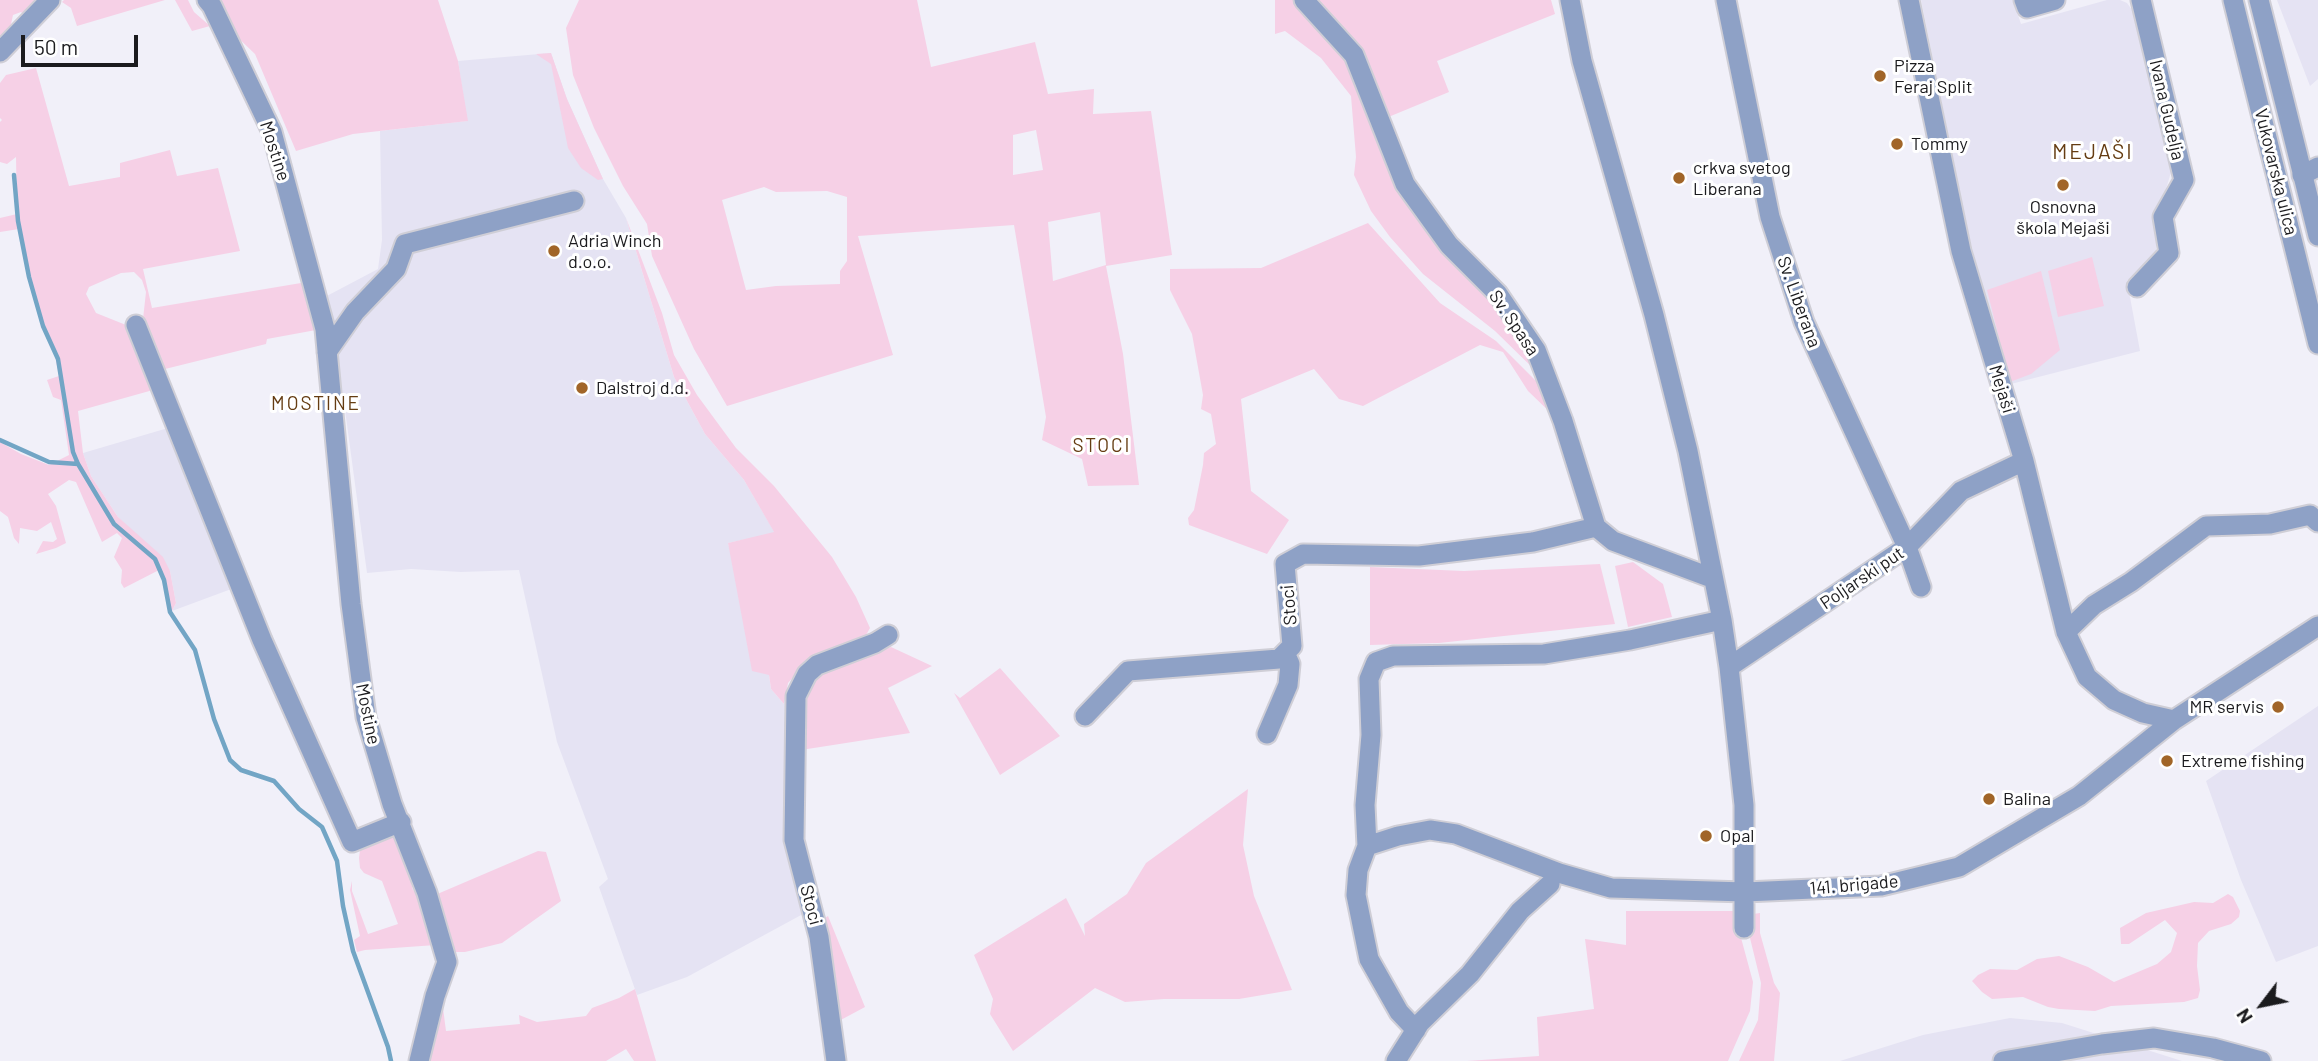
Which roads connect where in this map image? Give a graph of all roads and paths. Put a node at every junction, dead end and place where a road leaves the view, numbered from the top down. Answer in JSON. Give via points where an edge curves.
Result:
{"nodes":[{"id":1,"x":50,"y":0,"type":"edge"},
{"id":2,"x":207,"y":0,"type":"edge"},
{"id":3,"x":1304,"y":0,"type":"edge"},
{"id":4,"x":1570,"y":0,"type":"edge"},
{"id":5,"x":1726,"y":0,"type":"edge"},
{"id":6,"x":1909,"y":0,"type":"edge"},
{"id":7,"x":2024,"y":0,"type":"edge"},
{"id":8,"x":2055,"y":0,"type":"edge"},
{"id":9,"x":2141,"y":0,"type":"edge"},
{"id":10,"x":2233,"y":0,"type":"edge"},
{"id":11,"x":2259,"y":0,"type":"edge"},
{"id":12,"x":0,"y":52,"type":"edge"},
{"id":13,"x":2310,"y":171,"type":"edge"},
{"id":14,"x":574,"y":201,"type":"dead end"},
{"id":15,"x":2318,"y":236,"type":"edge"},
{"id":16,"x":2137,"y":287,"type":"dead end"},
{"id":17,"x":136,"y":325,"type":"dead end"},
{"id":18,"x":2318,"y":344,"type":"edge"},
{"id":19,"x":327,"y":352,"type":"junction"},
{"id":20,"x":2024,"y":461,"type":"junction"},
{"id":21,"x":2318,"y":522,"type":"edge"},
{"id":22,"x":1596,"y":527,"type":"junction"},
{"id":23,"x":1907,"y":547,"type":"junction"},
{"id":24,"x":1712,"y":578,"type":"junction"},
{"id":25,"x":1922,"y":587,"type":"dead end"},
{"id":26,"x":1722,"y":620,"type":"junction"},
{"id":27,"x":2318,"y":625,"type":"edge"},
{"id":28,"x":2066,"y":632,"type":"junction"},
{"id":29,"x":888,"y":635,"type":"dead end"},
{"id":30,"x":1285,"y":653,"type":"junction"},
{"id":31,"x":1729,"y":667,"type":"junction"},
{"id":32,"x":1085,"y":716,"type":"dead end"},
{"id":33,"x":2174,"y":720,"type":"junction"},
{"id":34,"x":1268,"y":734,"type":"dead end"},
{"id":35,"x":401,"y":822,"type":"junction"},
{"id":36,"x":1367,"y":846,"type":"junction"},
{"id":37,"x":1550,"y":884,"type":"dead end"},
{"id":38,"x":1745,"y":892,"type":"junction"},
{"id":39,"x":1744,"y":928,"type":"dead end"},
{"id":40,"x":1416,"y":1030,"type":"junction"},
{"id":41,"x":419,"y":1061,"type":"edge"},
{"id":42,"x":836,"y":1061,"type":"edge"},
{"id":43,"x":1396,"y":1061,"type":"edge"},
{"id":44,"x":2004,"y":1061,"type":"edge"},
{"id":45,"x":2261,"y":1061,"type":"edge"}],
"edges":[{"from":1,"to":12,"type":"street"},
{"from":2,"to":19,"type":"street","name":"Mostine","via":[[272,132],[325,328]]},
{"from":3,"to":22,"type":"street","name":"Sv. Spasa","via":[[1354,55],[1405,184],[1449,246],[1498,294],[1536,350]]},
{"from":4,"to":24,"type":"street","via":[[1584,68],[1688,451]]},
{"from":5,"to":23,"type":"street","name":"Sv. Liberana","via":[[1770,217],[1804,322]]},
{"from":6,"to":20,"type":"street","name":"Mejaši","via":[[1961,251]]},
{"from":7,"to":8,"type":"street","via":[[2027,8]]},
{"from":9,"to":16,"type":"street","name":"Ivana Gudelja","via":[[2184,180],[2163,217],[2169,253]]},
{"from":10,"to":18,"type":"street","name":"Vukovarska ulica"},
{"from":11,"to":13,"type":"street","name":"Vukovarska ulica"},
{"from":13,"to":15,"type":"street","name":"Vukovarska ulica"},
{"from":14,"to":19,"type":"street","via":[[405,244],[396,270],[355,312]]},
{"from":17,"to":35,"type":"street","via":[[261,640],[352,842]]},
{"from":19,"to":35,"type":"street","name":"Mostine","via":[[366,717]]},
{"from":20,"to":23,"type":"street","name":"Poljarski put","via":[[1961,491]]},
{"from":20,"to":28,"type":"street","name":"Mejaši"},
{"from":21,"to":28,"type":"street","via":[[2310,515],[2270,524],[2206,526],[2094,604]]},
{"from":22,"to":24,"type":"street","via":[[1612,541]]},
{"from":22,"to":30,"type":"street","name":"Stoci","via":[[1533,542],[1419,556],[1303,554],[1285,564],[1292,646]]},
{"from":23,"to":25,"type":"street","name":"Sv. Liberana"},
{"from":23,"to":31,"type":"street","name":"Poljarski put"},
{"from":24,"to":26,"type":"street"},
{"from":26,"to":31,"type":"street"},
{"from":26,"to":36,"type":"street","via":[[1544,654],[1393,656],[1377,662],[1369,680]]},
{"from":27,"to":33,"type":"street","name":"141. brigade"},
{"from":28,"to":33,"type":"street","name":"Mejaši","via":[[2087,677],[2114,700]]},
{"from":29,"to":42,"type":"street","name":"Stoci","via":[[817,665],[796,696],[794,840],[819,937]]},
{"from":30,"to":32,"type":"street","via":[[1279,659],[1247,663],[1128,671]]},
{"from":30,"to":34,"type":"street","via":[[1290,664],[1288,685]]},
{"from":31,"to":38,"type":"street","via":[[1744,805]]},
{"from":33,"to":38,"type":"street","name":"141. brigade","via":[[2079,796],[1959,867],[1881,886]]},
{"from":35,"to":41,"type":"street","name":"Mostine","via":[[447,962]]},
{"from":36,"to":38,"type":"street","name":"141. brigade","via":[[1430,830],[1456,834],[1611,888]]},
{"from":36,"to":40,"type":"street","via":[[1358,870],[1356,895],[1369,959],[1399,1012]]},
{"from":37,"to":40,"type":"street","via":[[1520,911],[1470,974]]},
{"from":38,"to":39,"type":"street"},
{"from":40,"to":43,"type":"street"},
{"from":44,"to":45,"type":"street","via":[[2154,1038]]}]}
